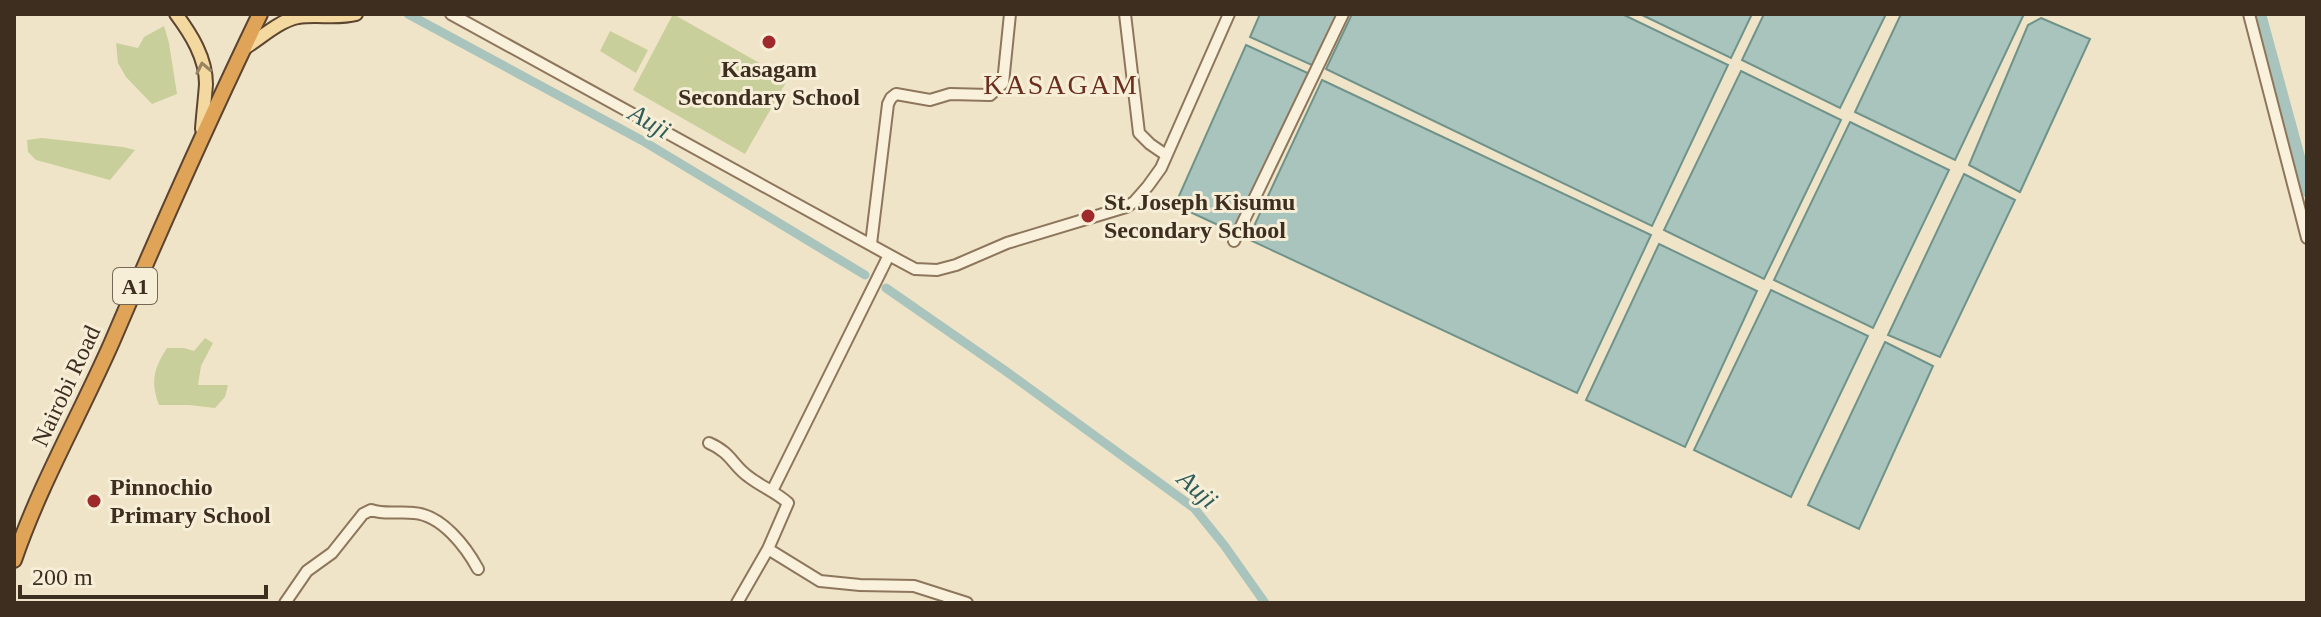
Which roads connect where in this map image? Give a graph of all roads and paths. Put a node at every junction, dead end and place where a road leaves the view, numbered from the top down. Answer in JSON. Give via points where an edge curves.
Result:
{"nodes":[{"id":1,"x":176,"y":14,"type":"edge"},
{"id":2,"x":254,"y":14,"type":"edge"},
{"id":3,"x":260,"y":14,"type":"edge"},
{"id":4,"x":356,"y":14,"type":"edge"},
{"id":5,"x":451,"y":14,"type":"edge"},
{"id":6,"x":1010,"y":14,"type":"edge"},
{"id":7,"x":1125,"y":14,"type":"edge"},
{"id":8,"x":1229,"y":14,"type":"edge"},
{"id":9,"x":1343,"y":14,"type":"edge"},
{"id":10,"x":2249,"y":14,"type":"edge"},
{"id":11,"x":243,"y":49,"type":"junction"},
{"id":12,"x":202,"y":129,"type":"junction"},
{"id":13,"x":1166,"y":155,"type":"junction"},
{"id":14,"x":2307,"y":238,"type":"edge"},
{"id":15,"x":1234,"y":241,"type":"dead end"},
{"id":16,"x":871,"y":244,"type":"junction"},
{"id":17,"x":889,"y":255,"type":"junction"},
{"id":18,"x":709,"y":443,"type":"dead end"},
{"id":19,"x":772,"y":491,"type":"junction"},
{"id":20,"x":14,"y":548,"type":"edge"},
{"id":21,"x":768,"y":549,"type":"junction"},
{"id":22,"x":14,"y":560,"type":"edge"},
{"id":23,"x":478,"y":569,"type":"dead end"},
{"id":24,"x":285,"y":603,"type":"edge"},
{"id":25,"x":737,"y":603,"type":"edge"},
{"id":26,"x":967,"y":603,"type":"edge"}],
"edges":[{"from":12,"to":1,"type":"main road","one_way":true,"via":[[204,67]]},
{"from":2,"to":12,"type":"highway","name":"Nairobi Road","number":"A1"},
{"from":3,"to":11,"type":"highway","name":"Nairobi Road","number":"A1"},
{"from":4,"to":11,"type":"main road","via":[[283,22]]},
{"from":5,"to":16,"type":"street"},
{"from":6,"to":16,"type":"street","via":[[1003,83],[990,95],[891,98]]},
{"from":7,"to":13,"type":"street","via":[[1139,133]]},
{"from":8,"to":13,"type":"street"},
{"from":9,"to":15,"type":"street"},
{"from":10,"to":14,"type":"street"},
{"from":11,"to":22,"type":"highway","name":"Nairobi Road","number":"A1"},
{"from":12,"to":20,"type":"highway","name":"Nairobi Road","number":"A1"},
{"from":13,"to":17,"type":"street","via":[[1148,186],[1126,207],[937,270],[915,269]]},
{"from":16,"to":17,"type":"street"},
{"from":17,"to":19,"type":"street"},
{"from":18,"to":19,"type":"street"},
{"from":19,"to":21,"type":"street","via":[[788,503]]},
{"from":21,"to":25,"type":"street"},
{"from":21,"to":26,"type":"street","via":[[820,581],[914,586]]},
{"from":23,"to":24,"type":"street","via":[[456,537],[427,516],[371,510],[332,553],[307,571]]}]}
